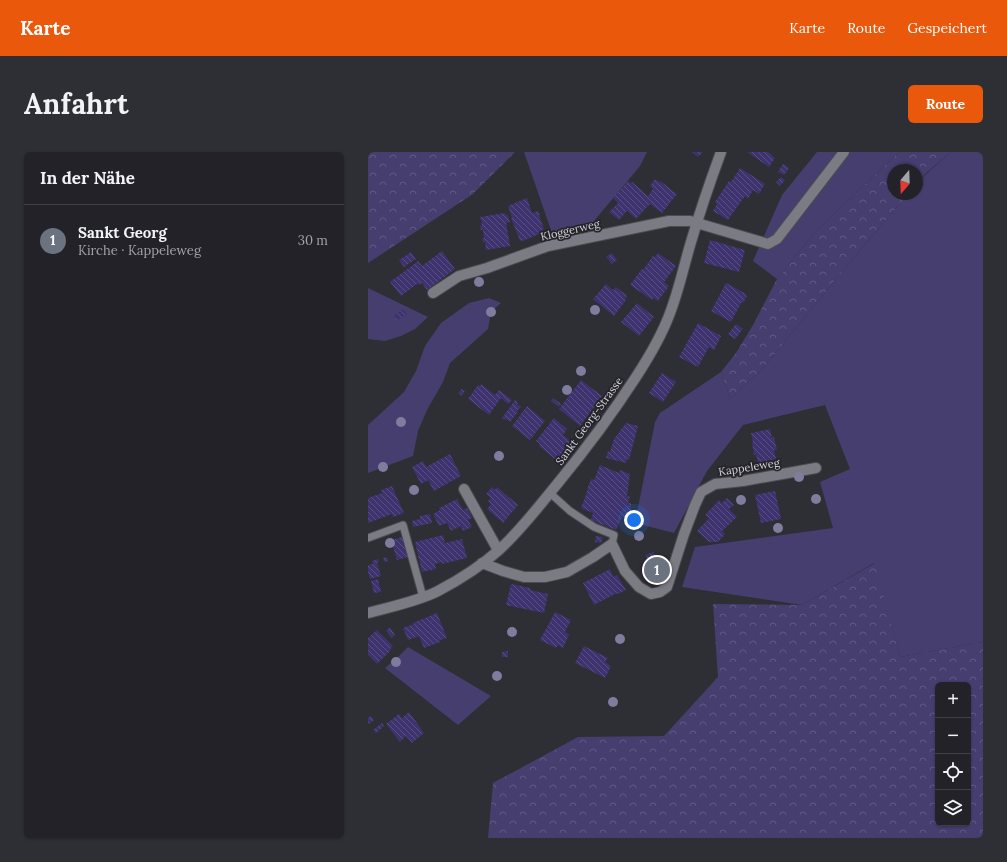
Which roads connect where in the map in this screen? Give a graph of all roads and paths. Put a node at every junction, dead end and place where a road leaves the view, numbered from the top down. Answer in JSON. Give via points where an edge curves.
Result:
{"nodes":[{"id":1,"x":721,"y":152,"type":"edge"},
{"id":2,"x":844,"y":152,"type":"edge"},
{"id":3,"x":697,"y":223,"type":"junction"},
{"id":4,"x":433,"y":293,"type":"dead end"},
{"id":5,"x":816,"y":468,"type":"dead end"},
{"id":6,"x":464,"y":489,"type":"dead end"},
{"id":7,"x":550,"y":493,"type":"junction"},
{"id":8,"x":368,"y":538,"type":"edge"},
{"id":9,"x":612,"y":544,"type":"junction"},
{"id":10,"x":498,"y":550,"type":"junction"},
{"id":11,"x":482,"y":563,"type":"junction"},
{"id":12,"x":423,"y":597,"type":"junction"},
{"id":13,"x":368,"y":613,"type":"edge"}],
"edges":[{"from":1,"to":3,"type":"street","name":"Sankt Georg-Strasse"},
{"from":2,"to":3,"type":"street","name":"Kloggerweg","via":[[777,239],[768,244]]},
{"from":3,"to":4,"type":"street","name":"Kloggerweg","via":[[669,221],[548,246],[459,276]]},
{"from":3,"to":7,"type":"street","name":"Sankt Georg-Strasse","via":[[670,313],[652,351],[621,400]]},
{"from":5,"to":9,"type":"street","name":"Kappeleweg","via":[[714,484],[701,492],[667,587],[660,592],[651,594],[639,587],[626,572]]},
{"from":6,"to":10,"type":"street"},
{"from":7,"to":9,"type":"lane","via":[[570,511],[594,527],[614,535]]},
{"from":7,"to":10,"type":"street","name":"Sankt Georg-Strasse","via":[[525,524]]},
{"from":8,"to":12,"type":"lane","via":[[403,525]]},
{"from":9,"to":11,"type":"street","via":[[567,572],[545,577],[524,577]]},
{"from":10,"to":11,"type":"street","name":"Sankt Georg-Strasse"},
{"from":11,"to":12,"type":"street","name":"Sankt Georg-Strasse","via":[[437,592]]},
{"from":12,"to":13,"type":"street","name":"Sankt Georg-Strasse"}]}
